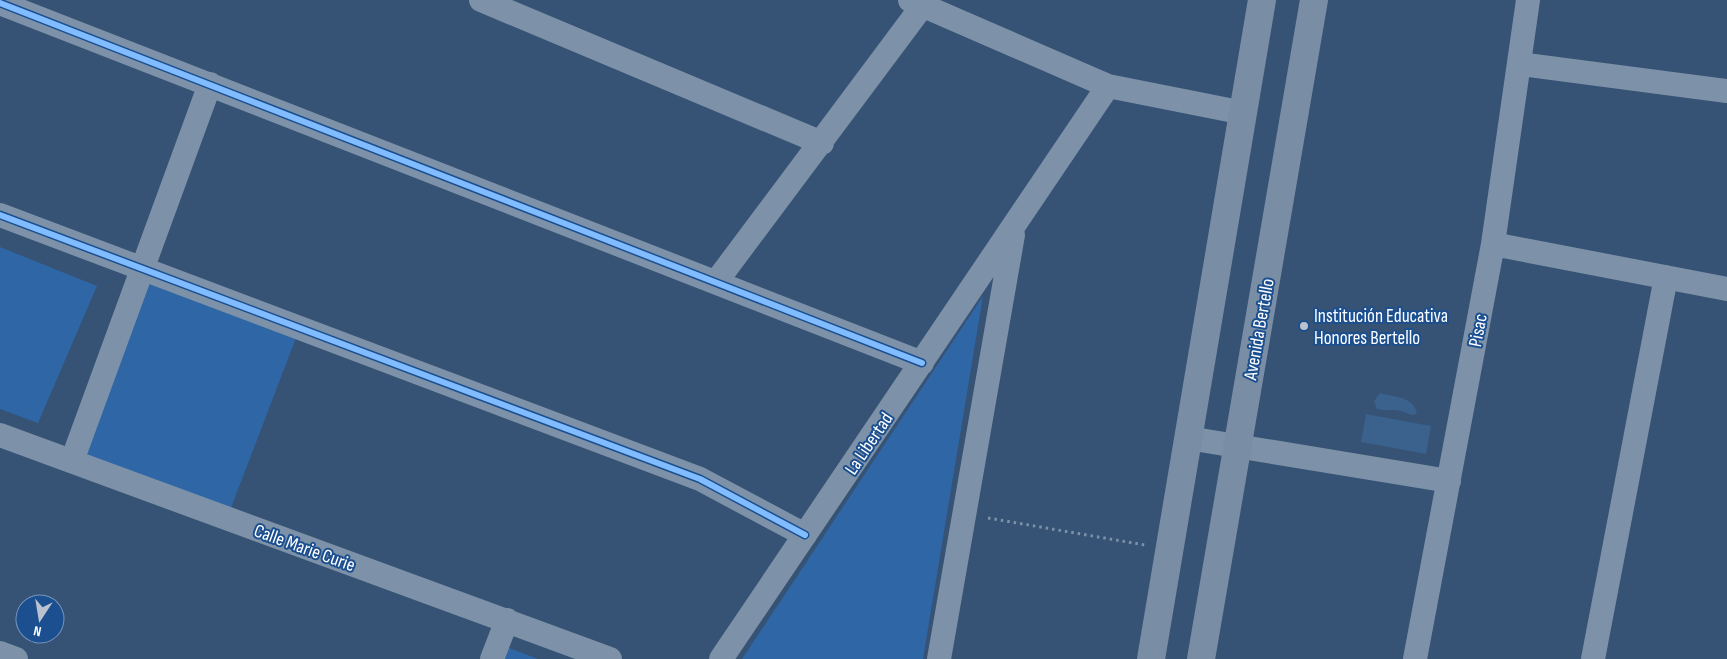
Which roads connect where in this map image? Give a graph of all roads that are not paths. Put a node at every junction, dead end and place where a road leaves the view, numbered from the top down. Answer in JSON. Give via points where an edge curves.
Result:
{"nodes":[{"id":1,"x":481,"y":0,"type":"edge"},
{"id":2,"x":1262,"y":0,"type":"edge"},
{"id":3,"x":1314,"y":0,"type":"edge"},
{"id":4,"x":1528,"y":0,"type":"edge"},
{"id":5,"x":0,"y":3,"type":"edge"},
{"id":6,"x":917,"y":3,"type":"edge"},
{"id":7,"x":1520,"y":64,"type":"junction"},
{"id":8,"x":210,"y":84,"type":"junction"},
{"id":9,"x":1108,"y":86,"type":"junction"},
{"id":10,"x":1727,"y":91,"type":"edge"},
{"id":11,"x":1244,"y":112,"type":"junction"},
{"id":12,"x":822,"y":143,"type":"junction"},
{"id":13,"x":0,"y":215,"type":"edge"},
{"id":14,"x":1014,"y":226,"type":"junction"},
{"id":15,"x":1494,"y":244,"type":"junction"},
{"id":16,"x":141,"y":268,"type":"junction"},
{"id":17,"x":1666,"y":277,"type":"junction"},
{"id":18,"x":716,"y":282,"type":"junction"},
{"id":19,"x":1727,"y":289,"type":"edge"},
{"id":20,"x":922,"y":362,"type":"junction"},
{"id":21,"x":0,"y":435,"type":"edge"},
{"id":22,"x":1188,"y":438,"type":"junction"},
{"id":23,"x":1238,"y":447,"type":"junction"},
{"id":24,"x":72,"y":461,"type":"junction"},
{"id":25,"x":1448,"y":481,"type":"junction"},
{"id":26,"x":806,"y":535,"type":"junction"},
{"id":27,"x":506,"y":620,"type":"junction"},
{"id":28,"x":0,"y":653,"type":"edge"},
{"id":29,"x":16,"y":659,"type":"edge"},
{"id":30,"x":492,"y":659,"type":"edge"},
{"id":31,"x":610,"y":659,"type":"edge"},
{"id":32,"x":721,"y":659,"type":"edge"},
{"id":33,"x":939,"y":659,"type":"edge"},
{"id":34,"x":1151,"y":659,"type":"edge"},
{"id":35,"x":1201,"y":659,"type":"edge"},
{"id":36,"x":1415,"y":659,"type":"edge"},
{"id":37,"x":1593,"y":659,"type":"edge"}],
"edges":[{"from":1,"to":12,"type":"street"},
{"from":2,"to":11,"type":"main road"},
{"from":3,"to":23,"type":"main road","name":"Avenida Bertello"},
{"from":4,"to":7,"type":"street","name":"Pisac"},
{"from":5,"to":8,"type":"street"},
{"from":6,"to":9,"type":"street"},
{"from":6,"to":12,"type":"street"},
{"from":7,"to":10,"type":"street"},
{"from":7,"to":15,"type":"street","name":"Pisac"},
{"from":8,"to":16,"type":"street"},
{"from":8,"to":18,"type":"street"},
{"from":9,"to":11,"type":"street"},
{"from":9,"to":14,"type":"street","name":"La Libertad"},
{"from":11,"to":22,"type":"main road"},
{"from":12,"to":18,"type":"street"},
{"from":13,"to":16,"type":"street"},
{"from":14,"to":20,"type":"street","name":"La Libertad"},
{"from":14,"to":33,"type":"street"},
{"from":15,"to":17,"type":"street"},
{"from":15,"to":25,"type":"street","name":"Pisac"},
{"from":16,"to":24,"type":"street"},
{"from":16,"to":26,"type":"street","via":[[700,479]]},
{"from":17,"to":19,"type":"street"},
{"from":17,"to":37,"type":"street"},
{"from":18,"to":20,"type":"street"},
{"from":20,"to":26,"type":"street","name":"La Libertad"},
{"from":21,"to":24,"type":"street","name":"Calle Marie Curie"},
{"from":22,"to":23,"type":"street"},
{"from":22,"to":34,"type":"main road"},
{"from":23,"to":25,"type":"street"},
{"from":23,"to":35,"type":"main road","name":"Avenida Bertello"},
{"from":24,"to":27,"type":"street","name":"Calle Marie Curie"},
{"from":25,"to":36,"type":"street","name":"Pisac"},
{"from":26,"to":32,"type":"street","name":"La Libertad"},
{"from":27,"to":30,"type":"street"},
{"from":27,"to":31,"type":"street","name":"Calle Marie Curie"},
{"from":28,"to":29,"type":"street"}]}
